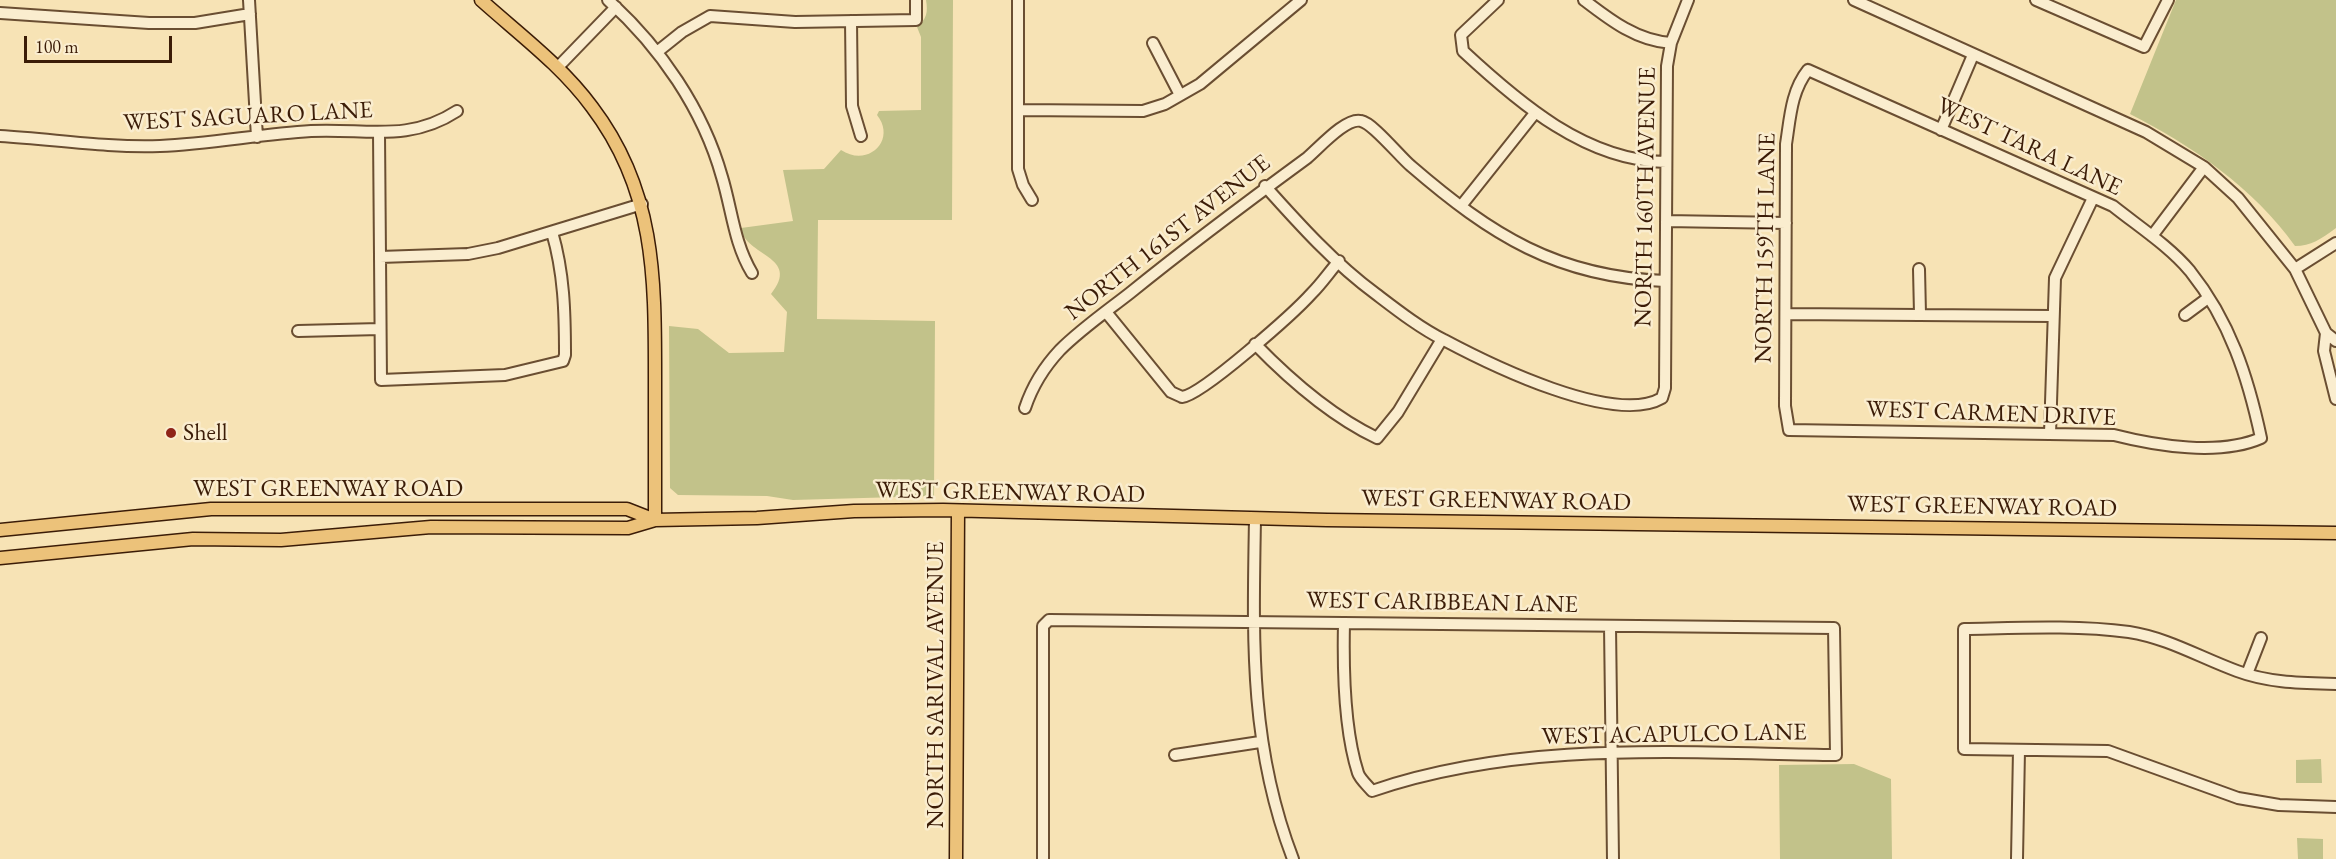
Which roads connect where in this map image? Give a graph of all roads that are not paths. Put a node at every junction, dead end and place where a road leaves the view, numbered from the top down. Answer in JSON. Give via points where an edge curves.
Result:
{"nodes":[{"id":1,"x":249,"y":0,"type":"edge"},
{"id":2,"x":481,"y":0,"type":"edge"},
{"id":3,"x":916,"y":0,"type":"edge"},
{"id":4,"x":1018,"y":0,"type":"edge"},
{"id":5,"x":1301,"y":0,"type":"edge"},
{"id":6,"x":1498,"y":0,"type":"edge"},
{"id":7,"x":1584,"y":0,"type":"edge"},
{"id":8,"x":1688,"y":0,"type":"edge"},
{"id":9,"x":1854,"y":0,"type":"edge"},
{"id":10,"x":2036,"y":0,"type":"edge"},
{"id":11,"x":2168,"y":0,"type":"edge"},
{"id":12,"x":1871,"y":3,"type":"edge"},
{"id":13,"x":612,"y":4,"type":"edge"},
{"id":14,"x":0,"y":13,"type":"edge"},
{"id":15,"x":250,"y":14,"type":"junction"},
{"id":16,"x":850,"y":21,"type":"junction"},
{"id":17,"x":1153,"y":43,"type":"dead end"},
{"id":18,"x":1671,"y":43,"type":"junction"},
{"id":19,"x":657,"y":52,"type":"junction"},
{"id":20,"x":1972,"y":55,"type":"junction"},
{"id":21,"x":558,"y":67,"type":"junction"},
{"id":22,"x":1808,"y":70,"type":"joint"},
{"id":23,"x":1180,"y":95,"type":"junction"},
{"id":24,"x":1017,"y":110,"type":"junction"},
{"id":25,"x":457,"y":111,"type":"dead end"},
{"id":26,"x":1535,"y":112,"type":"junction"},
{"id":27,"x":1941,"y":130,"type":"junction"},
{"id":28,"x":379,"y":132,"type":"junction"},
{"id":29,"x":0,"y":135,"type":"edge"},
{"id":30,"x":861,"y":136,"type":"dead end"},
{"id":31,"x":257,"y":137,"type":"junction"},
{"id":32,"x":1666,"y":162,"type":"junction"},
{"id":33,"x":2204,"y":167,"type":"junction"},
{"id":34,"x":1265,"y":186,"type":"junction"},
{"id":35,"x":2093,"y":198,"type":"junction"},
{"id":36,"x":1032,"y":200,"type":"dead end"},
{"id":37,"x":642,"y":204,"type":"junction"},
{"id":38,"x":1461,"y":207,"type":"junction"},
{"id":39,"x":1666,"y":221,"type":"junction"},
{"id":40,"x":1786,"y":224,"type":"junction"},
{"id":41,"x":552,"y":232,"type":"junction"},
{"id":42,"x":2152,"y":236,"type":"junction"},
{"id":43,"x":2336,"y":243,"type":"edge"},
{"id":44,"x":380,"y":256,"type":"junction"},
{"id":45,"x":1339,"y":261,"type":"junction"},
{"id":46,"x":2295,"y":268,"type":"junction"},
{"id":47,"x":1919,"y":269,"type":"dead end"},
{"id":48,"x":752,"y":273,"type":"dead end"},
{"id":49,"x":1665,"y":281,"type":"junction"},
{"id":50,"x":2208,"y":298,"type":"junction"},
{"id":51,"x":1106,"y":312,"type":"junction"},
{"id":52,"x":1787,"y":314,"type":"junction"},
{"id":53,"x":1920,"y":314,"type":"junction"},
{"id":54,"x":2185,"y":315,"type":"dead end"},
{"id":55,"x":2052,"y":316,"type":"junction"},
{"id":56,"x":380,"y":329,"type":"junction"},
{"id":57,"x":298,"y":331,"type":"dead end"},
{"id":58,"x":2331,"y":331,"type":"edge"},
{"id":59,"x":1442,"y":339,"type":"junction"},
{"id":60,"x":2336,"y":341,"type":"edge"},
{"id":61,"x":1255,"y":344,"type":"junction"},
{"id":62,"x":2336,"y":399,"type":"edge"},
{"id":63,"x":1024,"y":408,"type":"dead end"},
{"id":64,"x":1789,"y":430,"type":"joint"},
{"id":65,"x":2050,"y":434,"type":"junction"},
{"id":66,"x":2261,"y":438,"type":"joint"},
{"id":67,"x":958,"y":511,"type":"junction"},
{"id":68,"x":1254,"y":519,"type":"junction"},
{"id":69,"x":655,"y":520,"type":"junction"},
{"id":70,"x":0,"y":530,"type":"edge"},
{"id":71,"x":2336,"y":532,"type":"edge"},
{"id":72,"x":0,"y":558,"type":"edge"},
{"id":73,"x":1253,"y":621,"type":"junction"},
{"id":74,"x":1344,"y":624,"type":"junction"},
{"id":75,"x":1610,"y":626,"type":"junction"},
{"id":76,"x":2261,"y":638,"type":"dead end"},
{"id":77,"x":2247,"y":674,"type":"junction"},
{"id":78,"x":2336,"y":684,"type":"edge"},
{"id":79,"x":1260,"y":742,"type":"junction"},
{"id":80,"x":2019,"y":750,"type":"junction"},
{"id":81,"x":1613,"y":752,"type":"junction"},
{"id":82,"x":1175,"y":754,"type":"dead end"},
{"id":83,"x":1836,"y":754,"type":"joint"},
{"id":84,"x":2336,"y":807,"type":"edge"},
{"id":85,"x":1289,"y":858,"type":"edge"},
{"id":86,"x":956,"y":859,"type":"edge"},
{"id":87,"x":1043,"y":859,"type":"edge"},
{"id":88,"x":1613,"y":859,"type":"edge"},
{"id":89,"x":2017,"y":859,"type":"edge"}],
"edges":[{"from":1,"to":15,"type":"street"},
{"from":2,"to":21,"type":"main road"},
{"from":3,"to":16,"type":"street","via":[[916,20]]},
{"from":4,"to":24,"type":"street"},
{"from":5,"to":23,"type":"street","via":[[1226,63]]},
{"from":6,"to":26,"type":"street","via":[[1461,35],[1463,51]]},
{"from":7,"to":18,"type":"street","via":[[1632,32],[1654,42]]},
{"from":8,"to":18,"type":"street","name":"NORTH 160TH AVENUE"},
{"from":9,"to":12,"type":"street"},
{"from":10,"to":11,"type":"street","via":[[2144,46]]},
{"from":12,"to":20,"type":"street"},
{"from":13,"to":19,"type":"street"},
{"from":13,"to":21,"type":"street"},
{"from":14,"to":15,"type":"street","via":[[148,23],[195,23]]},
{"from":15,"to":31,"type":"street"},
{"from":16,"to":19,"type":"street","via":[[710,16],[681,32]]},
{"from":16,"to":30,"type":"street","via":[[852,106]]},
{"from":17,"to":23,"type":"street"},
{"from":18,"to":32,"type":"street","name":"NORTH 160TH AVENUE","via":[[1667,66]]},
{"from":19,"to":48,"type":"street","via":[[686,92],[706,134],[722,176],[742,256]]},
{"from":20,"to":27,"type":"street"},
{"from":20,"to":33,"type":"street","via":[[2146,132]]},
{"from":21,"to":37,"type":"main road","via":[[603,122],[629,169]]},
{"from":22,"to":27,"type":"street","name":"WEST TARA LANE"},
{"from":22,"to":40,"type":"street","name":"NORTH 159TH LANE","via":[[1799,81],[1791,108],[1786,144]]},
{"from":23,"to":24,"type":"street","via":[[1143,111]]},
{"from":24,"to":36,"type":"street","via":[[1018,169]]},
{"from":25,"to":28,"type":"street","name":"WEST SAGUARO LANE","via":[[438,123]]},
{"from":26,"to":32,"type":"street","via":[[1585,142]]},
{"from":26,"to":38,"type":"street"},
{"from":27,"to":35,"type":"street","name":"WEST TARA LANE"},
{"from":28,"to":31,"type":"street","name":"WEST SAGUARO LANE","via":[[313,131]]},
{"from":28,"to":44,"type":"street"},
{"from":29,"to":31,"type":"street","name":"WEST SAGUARO LANE","via":[[158,146]]},
{"from":32,"to":39,"type":"street","name":"NORTH 160TH AVENUE"},
{"from":33,"to":42,"type":"street"},
{"from":33,"to":46,"type":"street","via":[[2243,204]]},
{"from":34,"to":38,"type":"street","name":"NORTH 161ST AVENUE","via":[[1357,120],[1369,124]]},
{"from":34,"to":45,"type":"street"},
{"from":34,"to":51,"type":"street","name":"NORTH 161ST AVENUE"},
{"from":35,"to":42,"type":"street","name":"WEST TARA LANE","via":[[2113,206]]},
{"from":35,"to":55,"type":"street","via":[[2055,278]]},
{"from":37,"to":41,"type":"street"},
{"from":37,"to":69,"type":"main road","via":[[655,287]]},
{"from":38,"to":49,"type":"street","via":[[1497,233],[1537,254],[1589,272]]},
{"from":39,"to":40,"type":"street"},
{"from":39,"to":49,"type":"street","name":"NORTH 160TH AVENUE"},
{"from":40,"to":52,"type":"street","name":"NORTH 159TH LANE"},
{"from":41,"to":44,"type":"street","via":[[468,254]]},
{"from":41,"to":56,"type":"street","via":[[564,286],[563,360],[505,375],[381,380]]},
{"from":42,"to":50,"type":"street","name":"WEST TARA LANE","via":[[2189,270]]},
{"from":43,"to":46,"type":"street"},
{"from":44,"to":56,"type":"street"},
{"from":45,"to":59,"type":"street","via":[[1374,293]]},
{"from":45,"to":61,"type":"street","via":[[1311,294]]},
{"from":46,"to":58,"type":"street"},
{"from":47,"to":53,"type":"street"},
{"from":49,"to":59,"type":"street","name":"NORTH 160TH AVENUE","via":[[1665,388],[1662,398],[1652,404],[1612,404],[1562,394]]},
{"from":50,"to":54,"type":"street"},
{"from":50,"to":66,"type":"street","name":"WEST TARA LANE","via":[[2241,358]]},
{"from":51,"to":61,"type":"street","via":[[1181,402]]},
{"from":51,"to":63,"type":"street","name":"NORTH 161ST AVENUE","via":[[1056,354]]},
{"from":52,"to":53,"type":"street"},
{"from":52,"to":64,"type":"street","name":"NORTH 159TH LANE","via":[[1785,406]]},
{"from":53,"to":55,"type":"street"},
{"from":55,"to":65,"type":"street"},
{"from":56,"to":57,"type":"street"},
{"from":58,"to":60,"type":"street"},
{"from":58,"to":62,"type":"street","via":[[2324,351]]},
{"from":59,"to":61,"type":"street","via":[[1398,412],[1377,438],[1358,429],[1296,383]]},
{"from":64,"to":65,"type":"street","name":"WEST CARMEN DRIVE"},
{"from":65,"to":66,"type":"street","name":"WEST CARMEN DRIVE","via":[[2114,435],[2155,446],[2246,445]]},
{"from":67,"to":68,"type":"main road","name":"WEST GREENWAY ROAD"},
{"from":67,"to":69,"type":"main road","name":"WEST GREENWAY ROAD","via":[[854,511]]},
{"from":67,"to":86,"type":"main road","name":"NORTH SARIVAL AVENUE"},
{"from":68,"to":71,"type":"main road","name":"WEST GREENWAY ROAD"},
{"from":68,"to":73,"type":"street"},
{"from":69,"to":70,"type":"main road","name":"WEST GREENWAY ROAD","via":[[627,509],[211,509]]},
{"from":69,"to":72,"type":"main road","name":"WEST GREENWAY ROAD","via":[[628,528],[431,527],[281,540],[193,539]]},
{"from":73,"to":74,"type":"street","name":"WEST CARIBBEAN LANE"},
{"from":73,"to":79,"type":"street"},
{"from":73,"to":87,"type":"street","name":"WEST CARIBBEAN LANE","via":[[1049,620],[1043,626]]},
{"from":74,"to":75,"type":"street","name":"WEST CARIBBEAN LANE"},
{"from":74,"to":81,"type":"street","name":"WEST ACAPULCO LANE","via":[[1349,720],[1359,775],[1372,791],[1408,779],[1506,760]]},
{"from":75,"to":81,"type":"street"},
{"from":75,"to":83,"type":"street","name":"WEST CARIBBEAN LANE","via":[[1834,628]]},
{"from":76,"to":77,"type":"street"},
{"from":77,"to":78,"type":"street","via":[[2274,681]]},
{"from":77,"to":80,"type":"street","via":[[2177,645],[2130,632],[1964,629],[1964,749]]},
{"from":79,"to":82,"type":"street"},
{"from":79,"to":85,"type":"street"},
{"from":80,"to":84,"type":"street","via":[[2108,752],[2238,798],[2279,805]]},
{"from":80,"to":89,"type":"street"},
{"from":81,"to":83,"type":"street","name":"WEST ACAPULCO LANE"},
{"from":81,"to":88,"type":"street"}]}
